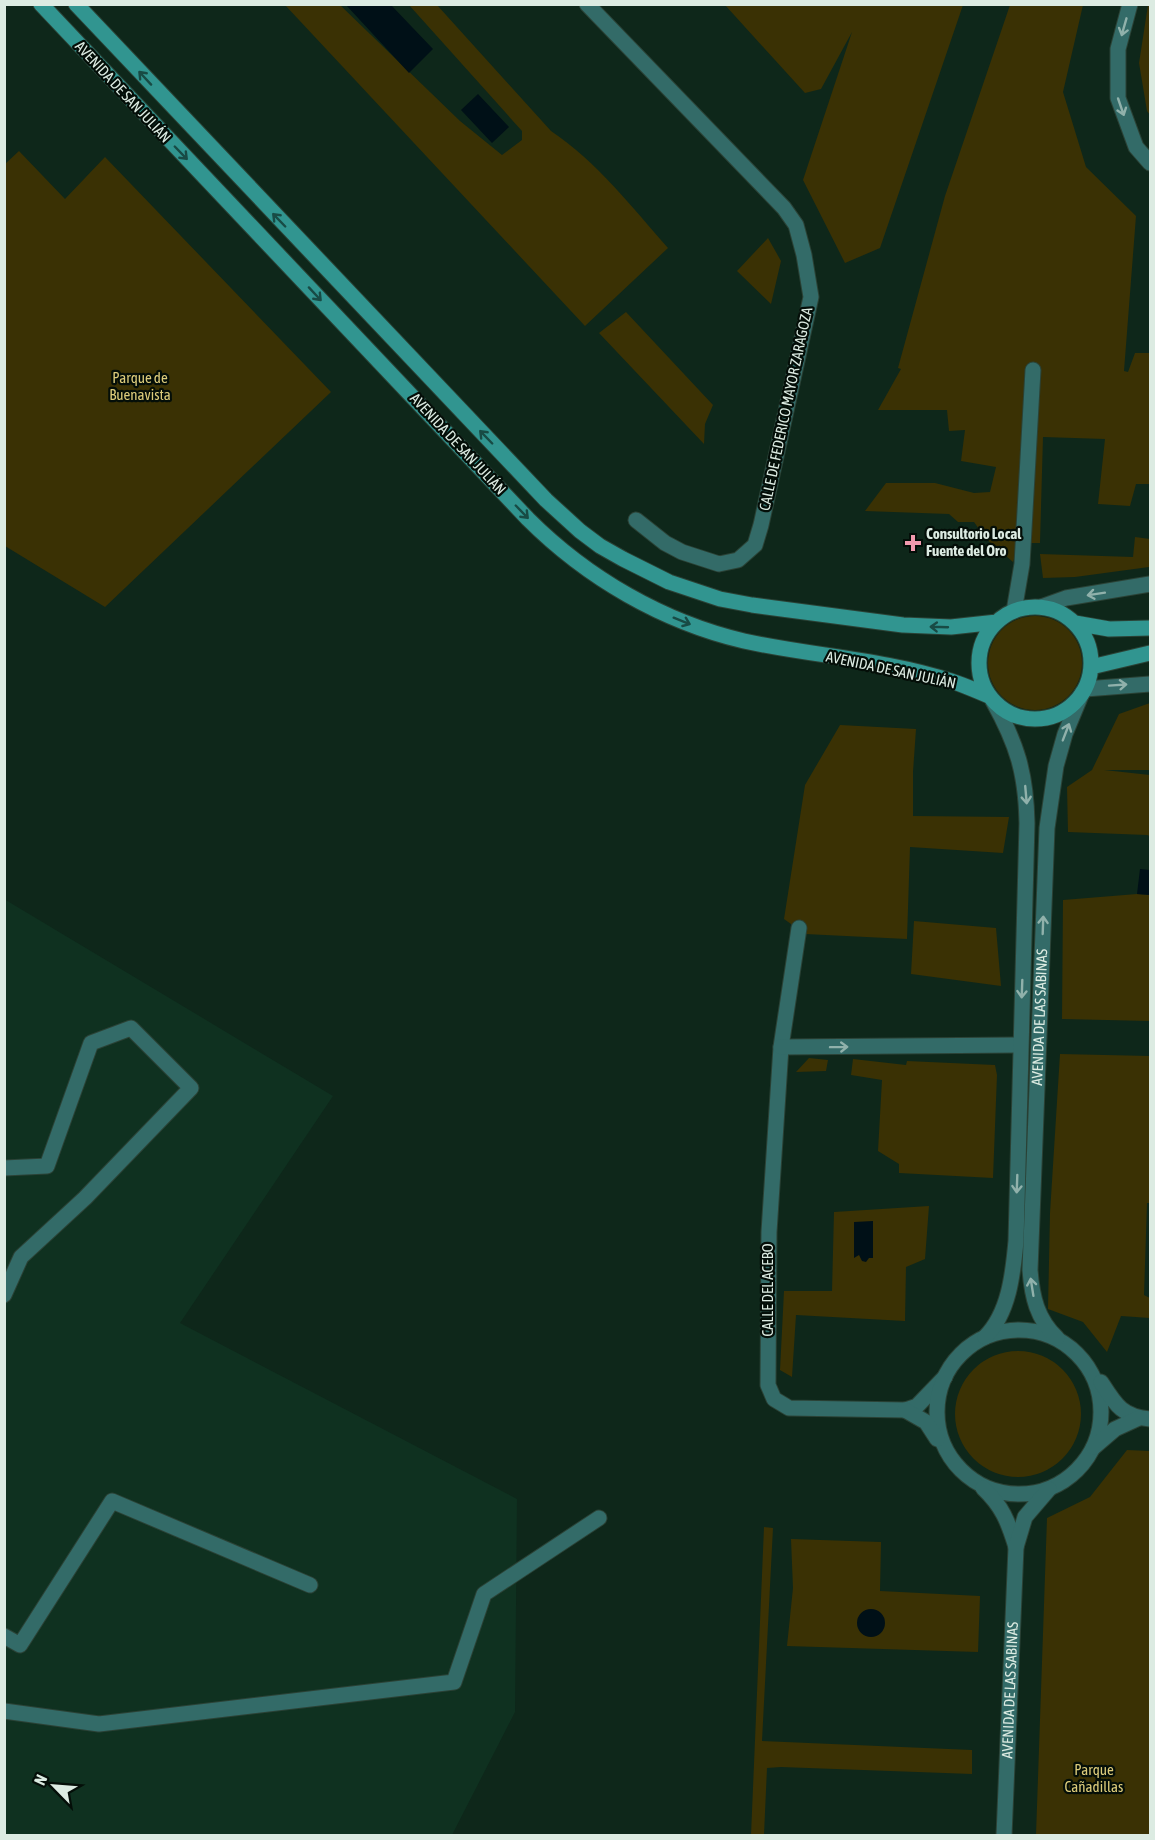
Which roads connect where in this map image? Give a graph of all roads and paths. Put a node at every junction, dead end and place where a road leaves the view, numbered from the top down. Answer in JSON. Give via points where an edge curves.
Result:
{"nodes":[{"id":1,"x":41,"y":4,"type":"edge"},
{"id":2,"x":75,"y":4,"type":"edge"},
{"id":3,"x":587,"y":4,"type":"edge"},
{"id":4,"x":1131,"y":4,"type":"edge"},
{"id":5,"x":1150,"y":163,"type":"edge"},
{"id":6,"x":1033,"y":370,"type":"dead end"},
{"id":7,"x":636,"y":520,"type":"dead end"},
{"id":8,"x":1150,"y":584,"type":"edge"},
{"id":9,"x":1041,"y":607,"type":"junction"},
{"id":10,"x":1014,"y":611,"type":"junction"},
{"id":11,"x":997,"y":622,"type":"junction"},
{"id":12,"x":1075,"y":623,"type":"junction"},
{"id":13,"x":1150,"y":628,"type":"edge"},
{"id":14,"x":1150,"y":653,"type":"edge"},
{"id":15,"x":1091,"y":668,"type":"junction"},
{"id":16,"x":1150,"y":684,"type":"edge"},
{"id":17,"x":1084,"y":691,"type":"junction"},
{"id":18,"x":991,"y":698,"type":"junction"},
{"id":19,"x":799,"y":928,"type":"dead end"},
{"id":20,"x":1020,"y":1045,"type":"junction"},
{"id":21,"x":781,"y":1047,"type":"junction"},
{"id":22,"x":4,"y":1168,"type":"edge"},
{"id":23,"x":4,"y":1295,"type":"edge"},
{"id":24,"x":985,"y":1337,"type":"junction"},
{"id":25,"x":1057,"y":1338,"type":"junction"},
{"id":26,"x":1087,"y":1364,"type":"junction"},
{"id":27,"x":945,"y":1377,"type":"junction"},
{"id":28,"x":905,"y":1410,"type":"junction"},
{"id":29,"x":1145,"y":1419,"type":"edge"},
{"id":30,"x":945,"y":1448,"type":"junction"},
{"id":31,"x":1092,"y":1450,"type":"junction"},
{"id":32,"x":979,"y":1484,"type":"junction"},
{"id":33,"x":1049,"y":1488,"type":"junction"},
{"id":34,"x":599,"y":1518,"type":"dead end"},
{"id":35,"x":1016,"y":1546,"type":"junction"},
{"id":36,"x":310,"y":1585,"type":"dead end"},
{"id":37,"x":4,"y":1636,"type":"edge"},
{"id":38,"x":4,"y":1711,"type":"edge"},
{"id":39,"x":1004,"y":1836,"type":"edge"}],
"edges":[{"from":1,"to":18,"type":"main road","name":"AVENIDA DE SAN JULIÁN","one_way":true,"via":[[528,519],[584,567],[643,604],[717,633],[932,676]]},
{"from":11,"to":2,"type":"main road","name":"AVENIDA DE SAN JULIÁN","one_way":true,"via":[[916,626],[720,599],[669,582],[600,546],[546,500]]},
{"from":3,"to":7,"type":"street","name":"CALLE DE FEDERICO MAYOR ZARAGOZA","via":[[784,208],[796,225],[811,297],[755,545],[738,560],[719,564],[673,548]]},
{"from":4,"to":5,"type":"street","one_way":true,"via":[[1118,49],[1118,98],[1136,147]]},
{"from":6,"to":10,"type":"street","via":[[1022,564]]},
{"from":8,"to":9,"type":"street","one_way":true,"via":[[1066,598]]},
{"from":9,"to":10,"type":"main road"},
{"from":9,"to":12,"type":"main road","via":[[1057,611]]},
{"from":10,"to":11,"type":"main road"},
{"from":11,"to":18,"type":"main road","via":[[985,638],[979,657],[981,678]]},
{"from":12,"to":13,"type":"main road","via":[[1109,629]]},
{"from":12,"to":15,"type":"main road","via":[[1087,641]]},
{"from":14,"to":15,"type":"main road"},
{"from":15,"to":17,"type":"main road"},
{"from":17,"to":16,"type":"street","one_way":true},
{"from":17,"to":18,"type":"main road","via":[[1065,710],[1043,719],[1018,717]]},
{"from":25,"to":17,"type":"street","name":"AVENIDA DE LAS SABINAS","one_way":true,"via":[[1042,1322],[1034,1302],[1030,1270],[1046,838],[1056,766]]},
{"from":18,"to":20,"type":"street","name":"AVENIDA DE LAS SABINAS","one_way":true,"via":[[1017,749],[1027,798]]},
{"from":19,"to":21,"type":"street","name":"CALLE DEL ACEBO"},
{"from":21,"to":20,"type":"street","one_way":true},
{"from":20,"to":24,"type":"street","name":"AVENIDA DE LAS SABINAS","one_way":true,"via":[[1013,1270],[999,1319]]},
{"from":21,"to":28,"type":"street","name":"CALLE DEL ACEBO","via":[[769,1232],[768,1385],[774,1399],[789,1408]]},
{"from":22,"to":23,"type":"street","via":[[47,1166],[91,1043],[131,1028],[191,1088],[85,1198],[21,1257]]},
{"from":24,"to":25,"type":"street","via":[[1017,1327]]},
{"from":24,"to":27,"type":"street","via":[[957,1358]]},
{"from":25,"to":26,"type":"street"},
{"from":26,"to":29,"type":"street","via":[[1116,1405]]},
{"from":26,"to":31,"type":"street","via":[[1101,1402],[1100,1427]]},
{"from":27,"to":28,"type":"street","via":[[917,1406]]},
{"from":27,"to":30,"type":"street","via":[[937,1411]]},
{"from":28,"to":30,"type":"street","via":[[926,1422]]},
{"from":29,"to":31,"type":"street","via":[[1115,1429]]},
{"from":30,"to":32,"type":"street"},
{"from":31,"to":33,"type":"street","via":[[1069,1477]]},
{"from":32,"to":33,"type":"street","via":[[1016,1494]]},
{"from":32,"to":35,"type":"street","name":"AVENIDA DE LAS SABINAS","via":[[993,1496],[1009,1521]]},
{"from":33,"to":35,"type":"street","name":"AVENIDA DE LAS SABINAS","via":[[1024,1517]]},
{"from":34,"to":38,"type":"street","via":[[484,1594],[454,1682],[99,1724]]},
{"from":35,"to":39,"type":"street","name":"AVENIDA DE LAS SABINAS"},
{"from":36,"to":37,"type":"street","via":[[112,1501],[20,1645]]}]}
